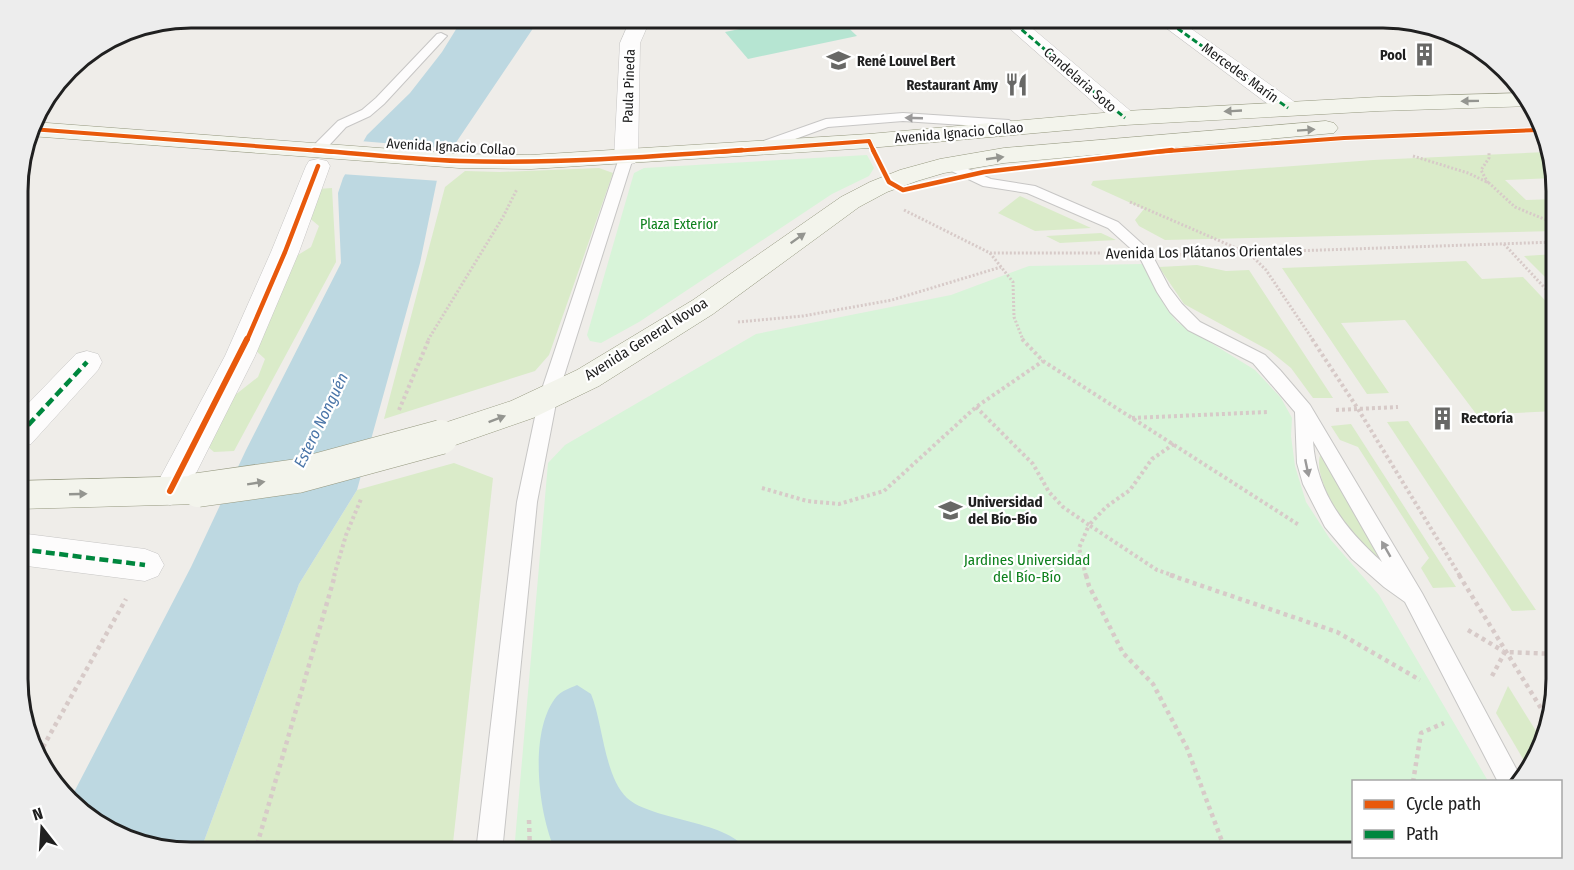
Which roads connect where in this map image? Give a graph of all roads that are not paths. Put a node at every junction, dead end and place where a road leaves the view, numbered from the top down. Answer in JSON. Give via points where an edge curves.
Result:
{"nodes":[{"id":1,"x":635,"y":28,"type":"edge"},
{"id":2,"x":1020,"y":28,"type":"edge"},
{"id":3,"x":1180,"y":28,"type":"edge"},
{"id":4,"x":441,"y":36,"type":"dead end"},
{"id":5,"x":1518,"y":100,"type":"edge"},
{"id":6,"x":1288,"y":108,"type":"junction"},
{"id":7,"x":1125,"y":118,"type":"junction"},
{"id":8,"x":1529,"y":118,"type":"edge"},
{"id":9,"x":41,"y":130,"type":"edge"},
{"id":10,"x":317,"y":158,"type":"junction"},
{"id":11,"x":626,"y":158,"type":"junction"},
{"id":12,"x":951,"y":165,"type":"junction"},
{"id":13,"x":87,"y":362,"type":"dead end"},
{"id":14,"x":548,"y":398,"type":"junction"},
{"id":15,"x":1304,"y":410,"type":"junction"},
{"id":16,"x":28,"y":426,"type":"edge"},
{"id":17,"x":184,"y":491,"type":"junction"},
{"id":18,"x":28,"y":497,"type":"edge"},
{"id":19,"x":28,"y":550,"type":"edge"},
{"id":20,"x":146,"y":565,"type":"road end"},
{"id":21,"x":1415,"y":600,"type":"junction"},
{"id":22,"x":1510,"y":780,"type":"edge"},
{"id":23,"x":490,"y":842,"type":"edge"}],
"edges":[{"from":1,"to":11,"type":"street","name":"Paula Pineda","via":[[630,43]]},
{"from":2,"to":7,"type":"street","name":"Candelaria Soto"},
{"from":3,"to":6,"type":"street","name":"Mercedes Marín"},
{"from":4,"to":10,"type":"lane","via":[[380,102],[342,124]]},
{"from":5,"to":6,"type":"main road","name":"Avenida Ignacio Collao","one_way":true},
{"from":6,"to":7,"type":"main road","name":"Avenida Ignacio Collao","one_way":true},
{"from":7,"to":11,"type":"main road","name":"Avenida Ignacio Collao","one_way":true},
{"from":12,"to":8,"type":"main road","name":"Avenida General Novoa","one_way":true,"via":[[1143,142]]},
{"from":9,"to":10,"type":"main road","name":"Avenida Ignacio Collao"},
{"from":10,"to":11,"type":"main road","name":"Avenida Ignacio Collao","via":[[346,153],[459,161]]},
{"from":10,"to":17,"type":"street","via":[[285,252]]},
{"from":11,"to":14,"type":"lane"},
{"from":14,"to":12,"type":"main road","name":"Avenida General Novoa","one_way":true,"via":[[622,358],[867,191],[909,174]]},
{"from":12,"to":15,"type":"lane","via":[[988,183],[1030,189],[1113,225],[1145,254],[1162,288],[1194,326],[1259,359]]},
{"from":13,"to":16,"type":"street"},
{"from":17,"to":14,"type":"main road","name":"Avenida General Novoa","one_way":true,"bridge":true,"via":[[297,477],[441,437]]},
{"from":14,"to":23,"type":"lane","via":[[527,502]]},
{"from":21,"to":15,"type":"lane","one_way":true},
{"from":15,"to":21,"type":"lane","one_way":true,"via":[[1305,460],[1324,512],[1344,540]]},
{"from":18,"to":17,"type":"main road","name":"Avenida General Novoa","one_way":true},
{"from":19,"to":20,"type":"street"},
{"from":21,"to":22,"type":"lane"}]}
